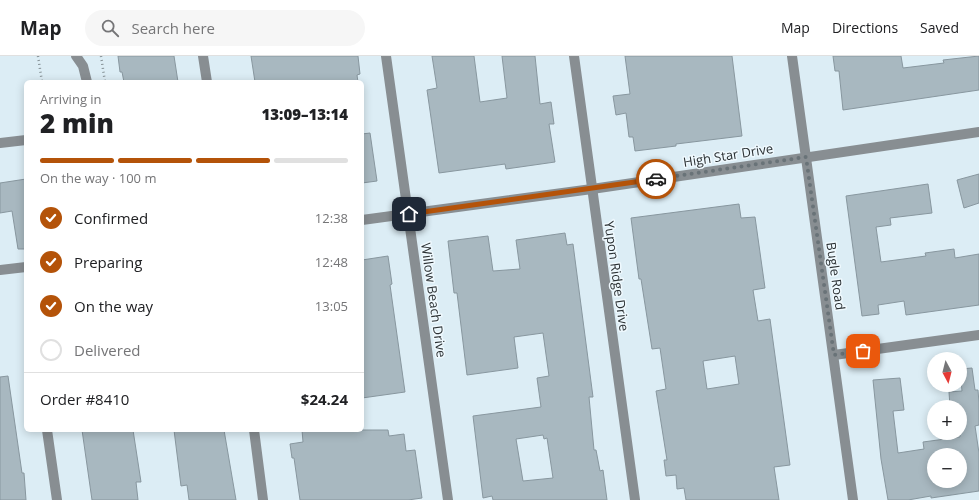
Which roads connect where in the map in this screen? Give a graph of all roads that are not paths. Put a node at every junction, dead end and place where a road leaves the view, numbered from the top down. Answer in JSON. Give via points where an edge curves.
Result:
{"nodes":[{"id":1,"x":76,"y":56,"type":"edge"},
{"id":2,"x":203,"y":56,"type":"edge"},
{"id":3,"x":386,"y":56,"type":"edge"},
{"id":4,"x":574,"y":56,"type":"edge"},
{"id":5,"x":792,"y":56,"type":"edge"},
{"id":6,"x":86,"y":80,"type":"edge"},
{"id":7,"x":207,"y":80,"type":"edge"},
{"id":8,"x":979,"y":132,"type":"edge"},
{"id":9,"x":24,"y":140,"type":"edge"},
{"id":10,"x":0,"y":143,"type":"edge"},
{"id":11,"x":806,"y":157,"type":"junction"},
{"id":12,"x":592,"y":189,"type":"junction"},
{"id":13,"x":409,"y":214,"type":"junction"},
{"id":14,"x":364,"y":220,"type":"edge"},
{"id":15,"x":0,"y":270,"type":"edge"},
{"id":16,"x":24,"y":270,"type":"edge"},
{"id":17,"x":979,"y":335,"type":"edge"},
{"id":18,"x":834,"y":355,"type":"junction"},
{"id":19,"x":47,"y":432,"type":"edge"},
{"id":20,"x":254,"y":432,"type":"edge"},
{"id":21,"x":57,"y":500,"type":"edge"},
{"id":22,"x":263,"y":500,"type":"edge"},
{"id":23,"x":448,"y":500,"type":"edge"},
{"id":24,"x":635,"y":500,"type":"edge"},
{"id":25,"x":853,"y":500,"type":"edge"}],
"edges":[{"from":1,"to":6,"type":"street","via":[[83,66]]},
{"from":2,"to":7,"type":"street"},
{"from":3,"to":13,"type":"street","name":"Willow Beach Drive"},
{"from":4,"to":12,"type":"street","name":"Yupon Ridge Drive"},
{"from":5,"to":11,"type":"street","name":"Bugle Road"},
{"from":8,"to":11,"type":"street","name":"High Star Drive"},
{"from":9,"to":10,"type":"street"},
{"from":11,"to":12,"type":"street","name":"High Star Drive"},
{"from":11,"to":18,"type":"street","name":"Bugle Road"},
{"from":12,"to":13,"type":"street","name":"High Star Drive"},
{"from":12,"to":24,"type":"street","name":"Yupon Ridge Drive"},
{"from":13,"to":14,"type":"street","name":"High Star Drive"},
{"from":13,"to":23,"type":"street","name":"Willow Beach Drive"},
{"from":15,"to":16,"type":"street"},
{"from":17,"to":18,"type":"street"},
{"from":18,"to":25,"type":"street","name":"Bugle Road"},
{"from":19,"to":21,"type":"street"},
{"from":20,"to":22,"type":"street"}]}
